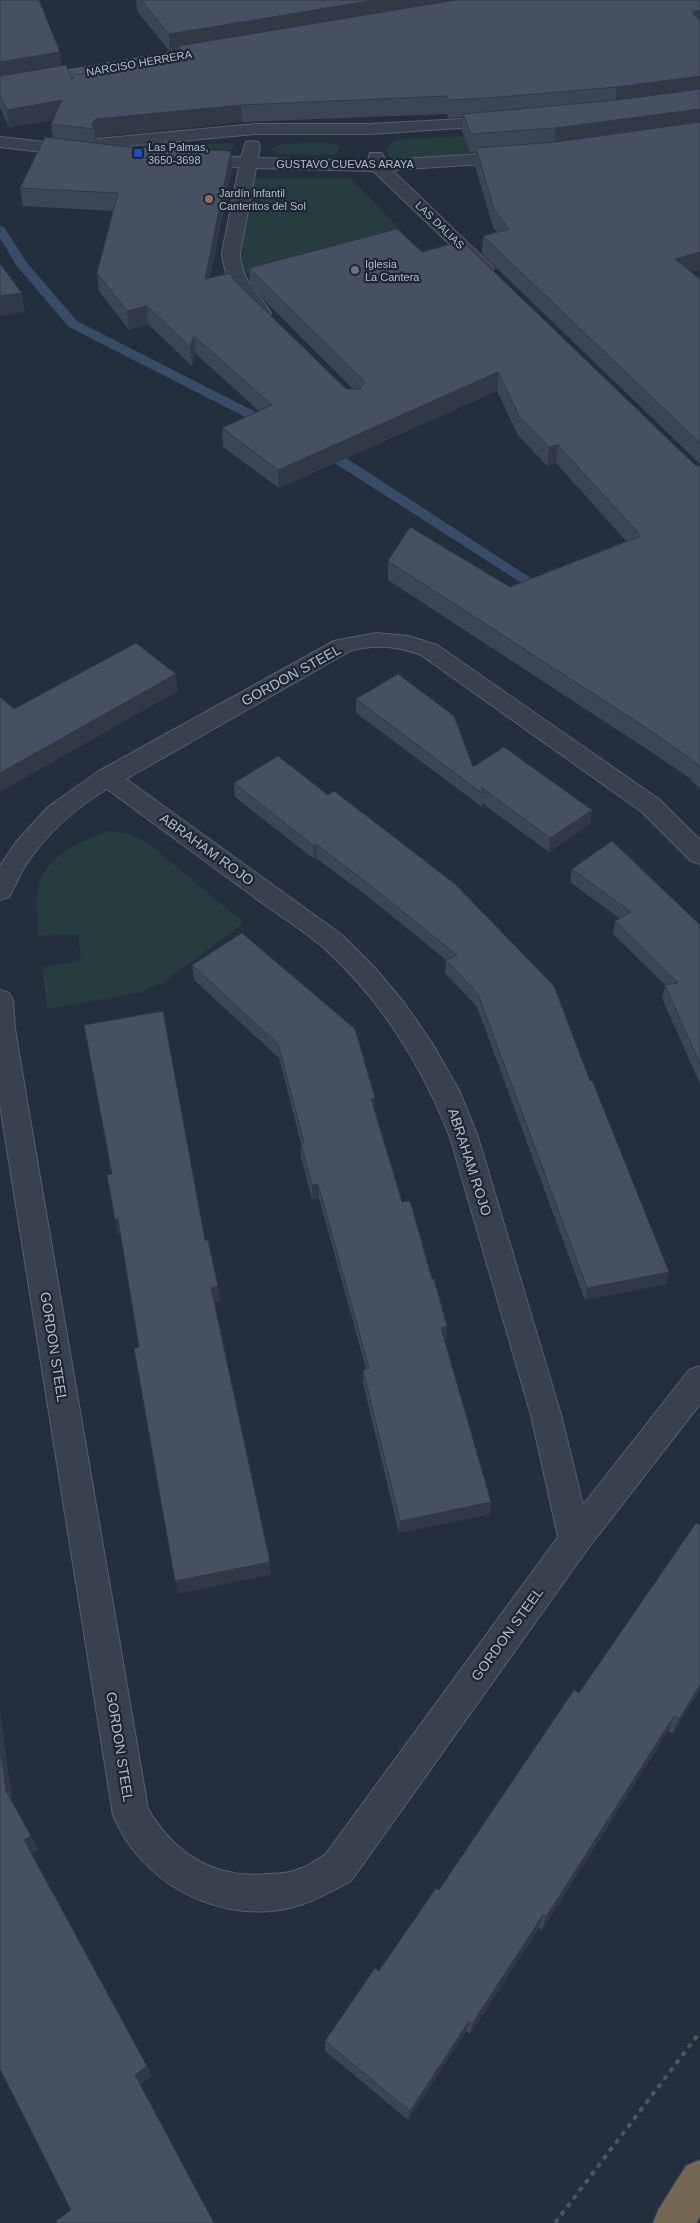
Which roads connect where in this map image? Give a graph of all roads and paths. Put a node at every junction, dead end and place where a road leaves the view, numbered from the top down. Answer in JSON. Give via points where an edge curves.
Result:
{"nodes":[{"id":1,"x":232,"y":48,"type":"edge"},
{"id":2,"x":0,"y":87,"type":"edge"},
{"id":3,"x":518,"y":121,"type":"edge"},
{"id":4,"x":370,"y":129,"type":"junction"},
{"id":5,"x":255,"y":130,"type":"junction"},
{"id":6,"x":0,"y":142,"type":"edge"},
{"id":7,"x":48,"y":148,"type":"junction"},
{"id":8,"x":525,"y":156,"type":"edge"},
{"id":9,"x":120,"y":157,"type":"edge"},
{"id":10,"x":178,"y":160,"type":"edge"},
{"id":11,"x":248,"y":164,"type":"junction"},
{"id":12,"x":378,"y":166,"type":"junction"},
{"id":13,"x":496,"y":279,"type":"edge"},
{"id":14,"x":278,"y":328,"type":"edge"},
{"id":15,"x":107,"y":777,"type":"junction"},
{"id":16,"x":700,"y":856,"type":"edge"},
{"id":17,"x":0,"y":891,"type":"edge"},
{"id":18,"x":1,"y":1019,"type":"edge"},
{"id":19,"x":7,"y":1108,"type":"edge"},
{"id":20,"x":700,"y":1380,"type":"edge"},
{"id":21,"x":575,"y":1540,"type":"junction"},
{"id":22,"x":700,"y":2032,"type":"edge"},
{"id":23,"x":700,"y":2180,"type":"edge"},
{"id":24,"x":555,"y":2223,"type":"edge"},
{"id":25,"x":673,"y":2223,"type":"edge"}],
"edges":[{"from":1,"to":2,"type":"street","name":"NARCISO HERRERA"},
{"from":3,"to":4,"type":"street"},
{"from":4,"to":5,"type":"street"},
{"from":4,"to":12,"type":"street"},
{"from":5,"to":7,"type":"street"},
{"from":5,"to":11,"type":"street"},
{"from":6,"to":7,"type":"street"},
{"from":7,"to":9,"type":"street"},
{"from":8,"to":12,"type":"street","name":"GUSTAVO CUEVAS ARAYA"},
{"from":10,"to":11,"type":"street","name":"GUSTAVO CUEVAS ARAYA"},
{"from":11,"to":12,"type":"street","name":"GUSTAVO CUEVAS ARAYA"},
{"from":11,"to":14,"type":"street","via":[[231,264],[244,294]]},
{"from":12,"to":13,"type":"street","name":"LAS DALIAS"},
{"from":15,"to":16,"type":"street","name":"GORDON STEEL","via":[[342,646],[357,641],[390,639],[429,650],[651,806]]},
{"from":15,"to":17,"type":"street","name":"GORDON STEEL","via":[[59,810],[38,831],[19,854]]},
{"from":15,"to":21,"type":"street","name":"ABRAHAM ROJO","via":[[333,942],[366,975],[423,1050],[446,1092],[464,1137],[546,1415]]},
{"from":18,"to":19,"type":"street","name":"GORDON STEEL"},
{"from":19,"to":21,"type":"street","name":"GORDON STEEL","via":[[131,1815],[152,1847],[183,1873],[220,1889],[260,1894],[300,1887],[338,1868]]},
{"from":20,"to":21,"type":"street","name":"GORDON STEEL"},
{"from":22,"to":24,"type":"path"},
{"from":23,"to":25,"type":"highway"}]}
